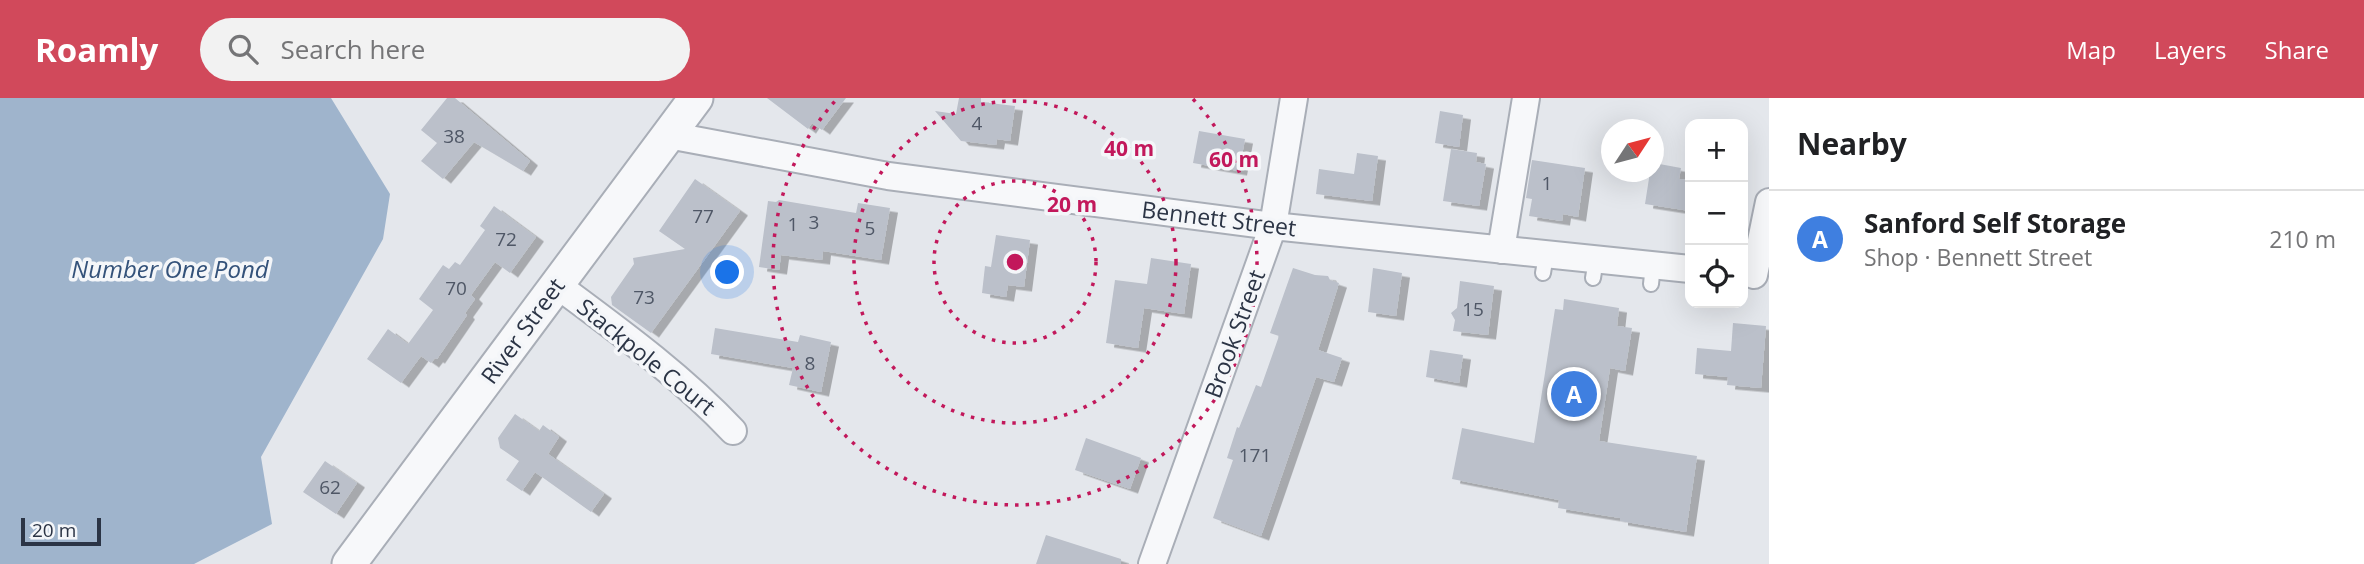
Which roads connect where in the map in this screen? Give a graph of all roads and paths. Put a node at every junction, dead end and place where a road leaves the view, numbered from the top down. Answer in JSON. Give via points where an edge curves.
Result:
{"nodes":[{"id":1,"x":1294,"y":98,"type":"edge"},
{"id":2,"x":1525,"y":98,"type":"edge"},
{"id":3,"x":680,"y":110,"type":"edge"},
{"id":4,"x":1769,"y":202,"type":"edge"},
{"id":5,"x":1273,"y":226,"type":"junction"},
{"id":6,"x":1501,"y":250,"type":"junction"},
{"id":7,"x":1685,"y":270,"type":"edge"},
{"id":8,"x":1755,"y":275,"type":"edge"},
{"id":9,"x":557,"y":285,"type":"junction"},
{"id":10,"x":733,"y":431,"type":"dead end"},
{"id":11,"x":349,"y":564,"type":"edge"},
{"id":12,"x":1152,"y":564,"type":"edge"}],
"edges":[{"from":1,"to":5,"type":"street","name":"Brook Street"},
{"from":2,"to":6,"type":"street"},
{"from":3,"to":5,"type":"street","name":"Bennett Street","via":[[888,176]]},
{"from":3,"to":9,"type":"street","name":"River Street"},
{"from":4,"to":8,"type":"street"},
{"from":5,"to":6,"type":"street","name":"Bennett Street"},
{"from":5,"to":12,"type":"street","name":"Brook Street"},
{"from":6,"to":7,"type":"street","name":"Bennett Street","via":[[1544,264],[1652,275]]},
{"from":9,"to":10,"type":"street","name":"Stackpole Court","via":[[669,370]]},
{"from":9,"to":11,"type":"street","name":"River Street"}]}
